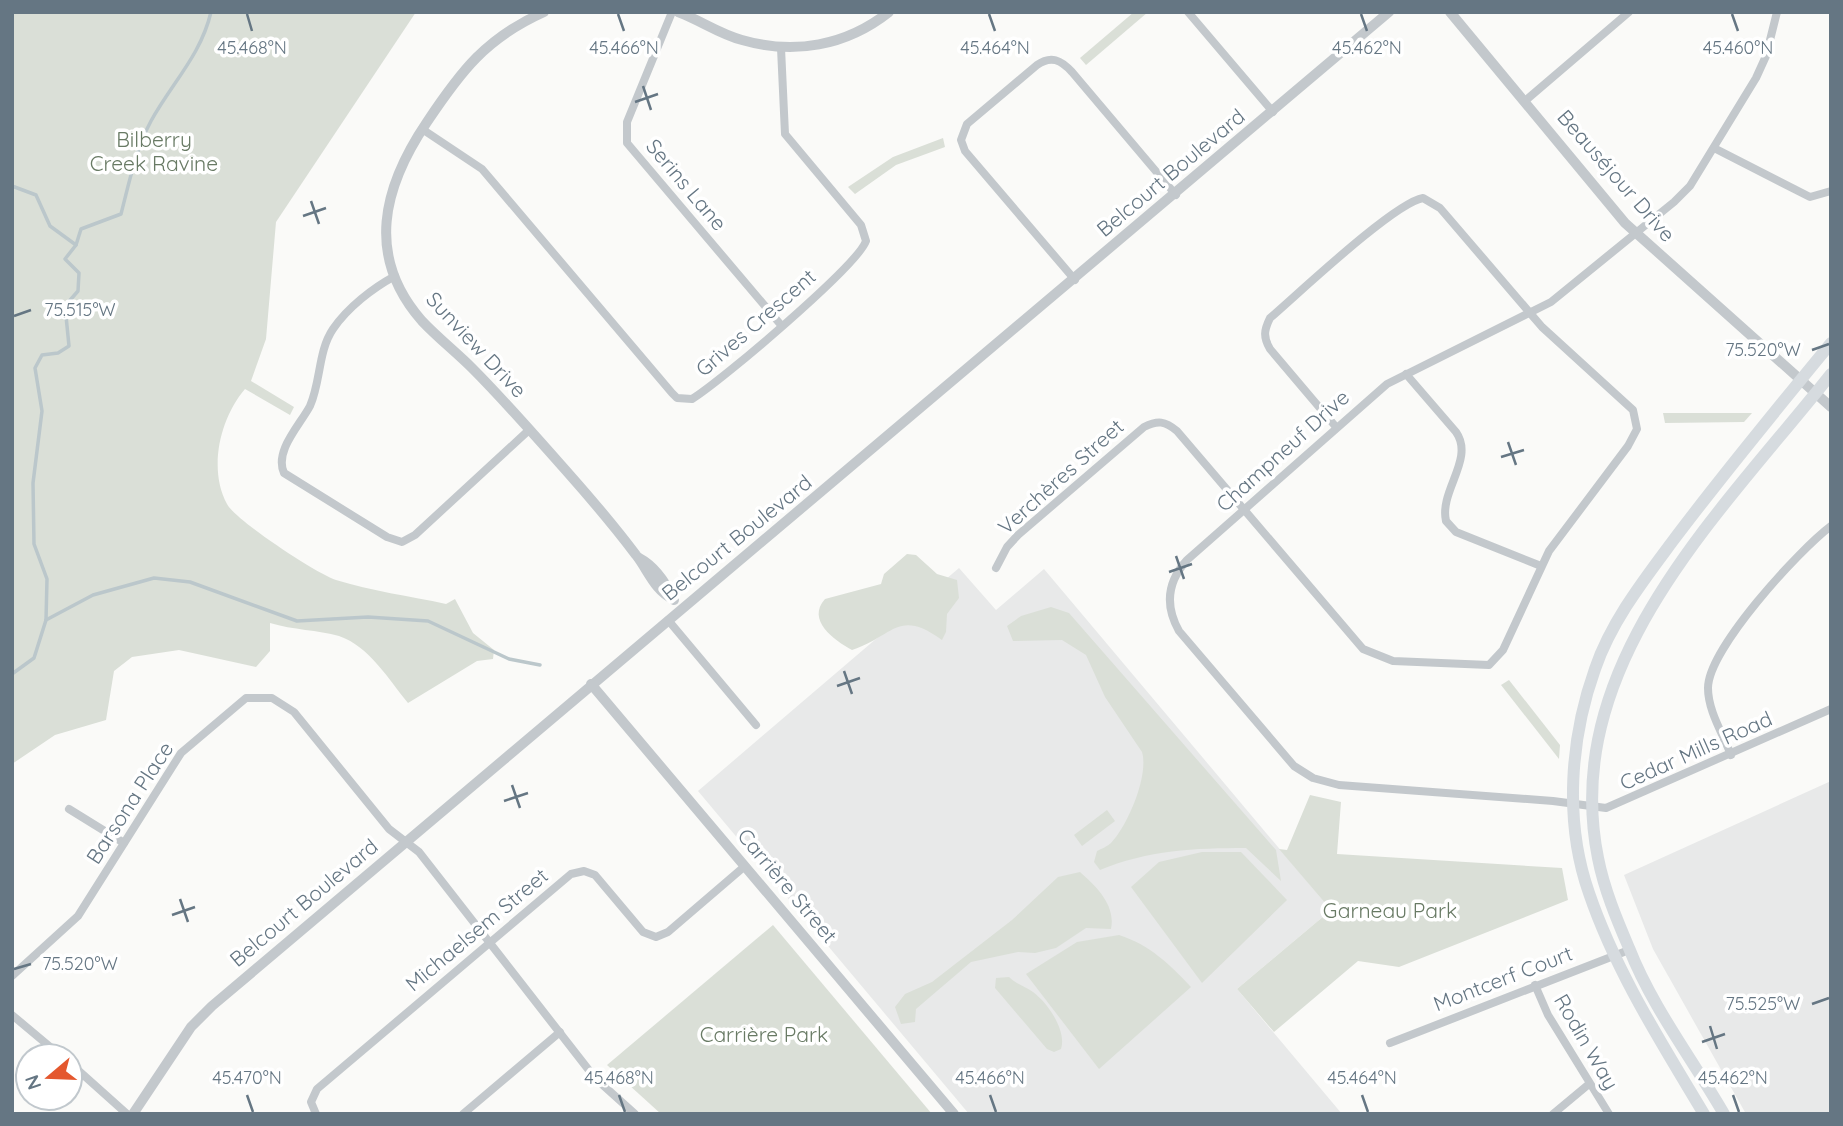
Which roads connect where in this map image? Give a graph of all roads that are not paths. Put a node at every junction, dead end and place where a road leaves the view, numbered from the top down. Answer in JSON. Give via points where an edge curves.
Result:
{"nodes":[{"id":1,"x":544,"y":12,"type":"edge"},
{"id":2,"x":672,"y":12,"type":"edge"},
{"id":3,"x":678,"y":12,"type":"edge"},
{"id":4,"x":889,"y":12,"type":"edge"},
{"id":5,"x":1188,"y":12,"type":"edge"},
{"id":6,"x":1389,"y":12,"type":"edge"},
{"id":7,"x":1450,"y":12,"type":"edge"},
{"id":8,"x":1629,"y":12,"type":"edge"},
{"id":9,"x":1777,"y":12,"type":"edge"},
{"id":10,"x":781,"y":48,"type":"junction"},
{"id":11,"x":1525,"y":101,"type":"junction"},
{"id":12,"x":1273,"y":112,"type":"junction"},
{"id":13,"x":422,"y":129,"type":"junction"},
{"id":14,"x":1714,"y":148,"type":"junction"},
{"id":15,"x":1831,"y":191,"type":"edge"},
{"id":16,"x":1176,"y":195,"type":"junction"},
{"id":17,"x":1636,"y":233,"type":"junction"},
{"id":18,"x":395,"y":276,"type":"junction"},
{"id":19,"x":1075,"y":280,"type":"junction"},
{"id":20,"x":1531,"y":314,"type":"junction"},
{"id":21,"x":781,"y":325,"type":"junction"},
{"id":22,"x":1831,"y":343,"type":"edge"},
{"id":23,"x":1406,"y":374,"type":"junction"},
{"id":24,"x":1831,"y":374,"type":"edge"},
{"id":25,"x":1800,"y":381,"type":"junction"},
{"id":26,"x":1816,"y":393,"type":"junction"},
{"id":27,"x":1831,"y":407,"type":"edge"},
{"id":28,"x":1336,"y":427,"type":"junction"},
{"id":29,"x":529,"y":430,"type":"junction"},
{"id":30,"x":1244,"y":509,"type":"junction"},
{"id":31,"x":1831,"y":526,"type":"edge"},
{"id":32,"x":1541,"y":566,"type":"junction"},
{"id":33,"x":996,"y":568,"type":"dead end"},
{"id":34,"x":681,"y":609,"type":"junction"},
{"id":35,"x":668,"y":620,"type":"junction"},
{"id":36,"x":591,"y":684,"type":"junction"},
{"id":37,"x":1831,"y":709,"type":"edge"},
{"id":38,"x":756,"y":725,"type":"dead end"},
{"id":39,"x":1731,"y":755,"type":"junction"},
{"id":40,"x":1573,"y":803,"type":"junction"},
{"id":41,"x":1593,"y":806,"type":"junction"},
{"id":42,"x":69,"y":809,"type":"dead end"},
{"id":43,"x":406,"y":842,"type":"junction"},
{"id":44,"x":124,"y":843,"type":"junction"},
{"id":45,"x":745,"y":866,"type":"junction"},
{"id":46,"x":491,"y":942,"type":"junction"},
{"id":47,"x":1629,"y":950,"type":"junction"},
{"id":48,"x":1613,"y":956,"type":"junction"},
{"id":49,"x":12,"y":976,"type":"edge"},
{"id":50,"x":1535,"y":985,"type":"junction"},
{"id":51,"x":12,"y":1015,"type":"edge"},
{"id":52,"x":560,"y":1032,"type":"junction"},
{"id":53,"x":44,"y":1042,"type":"edge"},
{"id":54,"x":1390,"y":1043,"type":"dead end"},
{"id":55,"x":84,"y":1076,"type":"edge"},
{"id":56,"x":1589,"y":1084,"type":"junction"},
{"id":57,"x":127,"y":1114,"type":"edge"},
{"id":58,"x":133,"y":1114,"type":"edge"},
{"id":59,"x":316,"y":1114,"type":"edge"},
{"id":60,"x":463,"y":1114,"type":"edge"},
{"id":61,"x":635,"y":1114,"type":"edge"},
{"id":62,"x":954,"y":1114,"type":"edge"},
{"id":63,"x":1553,"y":1114,"type":"edge"},
{"id":64,"x":1609,"y":1114,"type":"edge"},
{"id":65,"x":1704,"y":1114,"type":"edge"},
{"id":66,"x":1724,"y":1114,"type":"edge"}],
"edges":[{"from":1,"to":13,"type":"street","name":"Sunview Drive","via":[[501,35],[468,63]]},
{"from":2,"to":21,"type":"street","name":"Serins Lane","via":[[627,122],[627,143]]},
{"from":3,"to":10,"type":"street","via":[[741,40]]},
{"from":4,"to":10,"type":"street","via":[[846,38]]},
{"from":5,"to":12,"type":"street"},
{"from":6,"to":12,"type":"street","name":"Belcourt Boulevard"},
{"from":7,"to":11,"type":"street","name":"Beauséjour Drive"},
{"from":8,"to":11,"type":"street"},
{"from":9,"to":14,"type":"street","name":"Champneuf Drive","via":[[1756,78]]},
{"from":10,"to":21,"type":"street","name":"Grives Crescent","via":[[785,134],[861,225],[866,241],[839,274]]},
{"from":11,"to":17,"type":"street","name":"Beauséjour Drive"},
{"from":12,"to":16,"type":"street","name":"Belcourt Boulevard"},
{"from":13,"to":18,"type":"street","name":"Sunview Drive","via":[[400,166],[388,203],[387,240]]},
{"from":13,"to":21,"type":"street","name":"Grives Crescent","via":[[482,169],[677,398],[699,394]]},
{"from":14,"to":15,"type":"street","via":[[1810,197]]},
{"from":14,"to":17,"type":"street","name":"Champneuf Drive","via":[[1690,186]]},
{"from":16,"to":19,"type":"street","name":"Belcourt Boulevard"},
{"from":16,"to":19,"type":"street","via":[[1056,59],[1042,61],[967,124],[961,139],[965,151]]},
{"from":17,"to":20,"type":"street","name":"Champneuf Drive"},
{"from":17,"to":25,"type":"street","name":"Beauséjour Drive"},
{"from":18,"to":29,"type":"street","name":"Sunview Drive","via":[[422,320]]},
{"from":18,"to":29,"type":"street","via":[[349,311],[329,335],[317,388],[282,453],[284,473],[402,542]]},
{"from":19,"to":34,"type":"street","name":"Belcourt Boulevard"},
{"from":20,"to":23,"type":"street","name":"Champneuf Drive"},
{"from":20,"to":28,"type":"street","via":[[1440,208],[1423,198],[1408,202],[1266,326],[1264,335],[1270,349]]},
{"from":20,"to":32,"type":"street","via":[[1633,410],[1637,429]]},
{"from":22,"to":25,"type":"main road"},
{"from":23,"to":28,"type":"street","name":"Champneuf Drive"},
{"from":23,"to":32,"type":"street","via":[[1461,443],[1460,460],[1445,501],[1446,521],[1456,532]]},
{"from":24,"to":26,"type":"main road"},
{"from":25,"to":26,"type":"street","name":"Beauséjour Drive"},
{"from":25,"to":40,"type":"main road","via":[[1696,510],[1618,620],[1595,668],[1580,720]]},
{"from":26,"to":27,"type":"street","name":"Beauséjour Drive"},
{"from":26,"to":41,"type":"main road","via":[[1711,523],[1636,630],[1601,725]]},
{"from":28,"to":30,"type":"street","name":"Champneuf Drive"},
{"from":29,"to":34,"type":"street","name":"Sunview Drive","via":[[639,558],[663,594]]},
{"from":30,"to":32,"type":"street","via":[[1356,643],[1371,655],[1393,661],[1489,665],[1503,650]]},
{"from":30,"to":33,"type":"street","name":"Verchères Street","via":[[1177,431],[1156,421],[1018,535]]},
{"from":30,"to":40,"type":"street","name":"Champneuf Drive","via":[[1177,571],[1169,607],[1180,631],[1294,766],[1313,778],[1339,785]]},
{"from":31,"to":39,"type":"street","via":[[1794,559],[1712,666],[1709,699]]},
{"from":34,"to":35,"type":"street","name":"Belcourt Boulevard"},
{"from":35,"to":36,"type":"street","name":"Belcourt Boulevard"},
{"from":35,"to":38,"type":"street"},
{"from":36,"to":43,"type":"street","name":"Belcourt Boulevard"},
{"from":36,"to":45,"type":"street","name":"Carrière Street"},
{"from":37,"to":39,"type":"street","name":"Cedar Mills Road"},
{"from":39,"to":41,"type":"street","name":"Cedar Mills Road","via":[[1616,806]]},
{"from":40,"to":41,"type":"street","name":"Cedar Mills Road"},
{"from":40,"to":48,"type":"main road","via":[[1582,867]]},
{"from":41,"to":47,"type":"main road","via":[[1598,858]]},
{"from":42,"to":44,"type":"street"},
{"from":43,"to":44,"type":"street","name":"Barsona Place","via":[[389,829],[294,712],[263,696],[246,698],[181,753]]},
{"from":43,"to":46,"type":"street","name":"Barsona Place"},
{"from":43,"to":58,"type":"street","name":"Belcourt Boulevard","via":[[191,1027]]},
{"from":44,"to":49,"type":"street","name":"Barsona Place","via":[[79,916]]},
{"from":45,"to":46,"type":"street","name":"Michaelsem Street","via":[[668,932],[656,937],[643,932],[595,875],[577,872]]},
{"from":45,"to":62,"type":"street","name":"Carrière Street"},
{"from":46,"to":52,"type":"street","name":"Barsona Place"},
{"from":46,"to":59,"type":"street","name":"Michaelsem Street","via":[[317,1089],[311,1102]]},
{"from":47,"to":48,"type":"street","name":"Montcerf Court"},
{"from":47,"to":66,"type":"main road"},
{"from":48,"to":50,"type":"street","name":"Montcerf Court"},
{"from":48,"to":65,"type":"main road"},
{"from":50,"to":54,"type":"street","name":"Montcerf Court"},
{"from":50,"to":56,"type":"street","name":"Rodin Way"},
{"from":51,"to":53,"type":"street"},
{"from":52,"to":60,"type":"street"},
{"from":52,"to":61,"type":"street","name":"Barsona Place","via":[[594,1078]]},
{"from":55,"to":57,"type":"street"},
{"from":56,"to":63,"type":"street"},
{"from":56,"to":64,"type":"street","name":"Rodin Way"}]}
